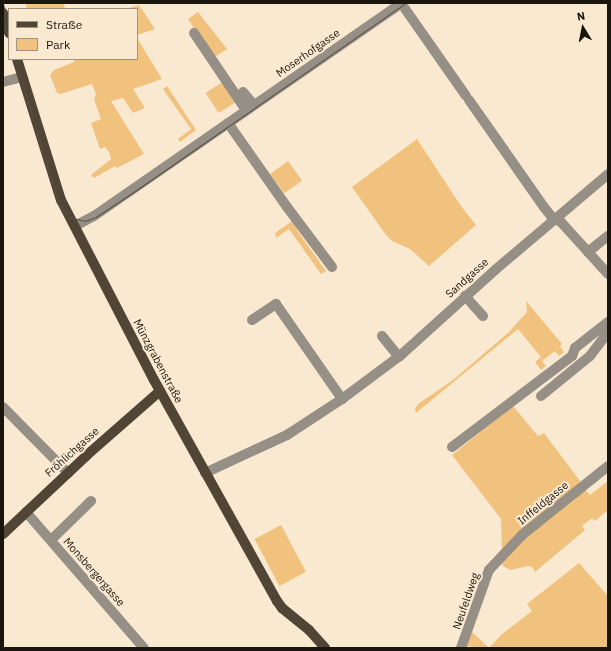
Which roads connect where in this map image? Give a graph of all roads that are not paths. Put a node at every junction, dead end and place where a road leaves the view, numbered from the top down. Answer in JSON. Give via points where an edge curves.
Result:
{"nodes":[{"id":1,"x":402,"y":3,"type":"edge"},
{"id":2,"x":3,"y":13,"type":"edge"},
{"id":3,"x":8,"y":30,"type":"edge"},
{"id":4,"x":194,"y":33,"type":"dead end"},
{"id":5,"x":17,"y":60,"type":"edge"},
{"id":6,"x":22,"y":77,"type":"junction"},
{"id":7,"x":3,"y":82,"type":"edge"},
{"id":8,"x":243,"y":92,"type":"dead end"},
{"id":9,"x":250,"y":108,"type":"junction"},
{"id":10,"x":228,"y":123,"type":"junction"},
{"id":11,"x":608,"y":174,"type":"edge"},
{"id":12,"x":556,"y":219,"type":"junction"},
{"id":13,"x":75,"y":226,"type":"junction"},
{"id":14,"x":608,"y":236,"type":"edge"},
{"id":15,"x":588,"y":252,"type":"junction"},
{"id":16,"x":332,"y":267,"type":"dead end"},
{"id":17,"x":608,"y":274,"type":"edge"},
{"id":18,"x":465,"y":296,"type":"junction"},
{"id":19,"x":483,"y":316,"type":"dead end"},
{"id":20,"x":252,"y":320,"type":"dead end"},
{"id":21,"x":608,"y":322,"type":"edge"},
{"id":22,"x":608,"y":332,"type":"edge"},
{"id":23,"x":382,"y":336,"type":"dead end"},
{"id":24,"x":399,"y":356,"type":"junction"},
{"id":25,"x":160,"y":391,"type":"junction"},
{"id":26,"x":541,"y":396,"type":"dead end"},
{"id":27,"x":342,"y":399,"type":"junction"},
{"id":28,"x":3,"y":407,"type":"edge"},
{"id":29,"x":452,"y":448,"type":"dead end"},
{"id":30,"x":608,"y":466,"type":"edge"},
{"id":31,"x":68,"y":473,"type":"junction"},
{"id":32,"x":205,"y":473,"type":"junction"},
{"id":33,"x":91,"y":501,"type":"dead end"},
{"id":34,"x":26,"y":512,"type":"junction"},
{"id":35,"x":3,"y":534,"type":"edge"},
{"id":36,"x":51,"y":540,"type":"junction"},
{"id":37,"x":496,"y":563,"type":"joint"},
{"id":38,"x":144,"y":648,"type":"edge"},
{"id":39,"x":325,"y":648,"type":"edge"},
{"id":40,"x":461,"y":648,"type":"edge"}],
"edges":[{"from":1,"to":9,"type":"street","name":"Moserhofgasse"},
{"from":1,"to":12,"type":"street","name":"Moserhofgasse","via":[[544,208]]},
{"from":2,"to":3,"type":"main road"},
{"from":4,"to":9,"type":"street"},
{"from":5,"to":6,"type":"main road","name":"Münzgrabenstraße"},
{"from":6,"to":7,"type":"street"},
{"from":6,"to":13,"type":"main road","name":"Münzgrabenstraße","via":[[60,200]]},
{"from":8,"to":9,"type":"street"},
{"from":9,"to":10,"type":"street","name":"Moserhofgasse"},
{"from":10,"to":13,"type":"street","name":"Moserhofgasse","via":[[94,216]]},
{"from":10,"to":16,"type":"street"},
{"from":11,"to":12,"type":"street","name":"Sandgasse"},
{"from":12,"to":15,"type":"street"},
{"from":12,"to":18,"type":"street","name":"Sandgasse"},
{"from":13,"to":25,"type":"main road","name":"Münzgrabenstraße"},
{"from":14,"to":15,"type":"street"},
{"from":15,"to":17,"type":"street"},
{"from":18,"to":19,"type":"street"},
{"from":18,"to":24,"type":"street","name":"Sandgasse"},
{"from":20,"to":27,"type":"street","via":[[276,304]]},
{"from":21,"to":29,"type":"street","via":[[575,348],[572,356]]},
{"from":22,"to":26,"type":"street","via":[[590,356]]},
{"from":23,"to":24,"type":"street"},
{"from":24,"to":27,"type":"street","name":"Sandgasse"},
{"from":25,"to":31,"type":"main road","name":"Fröhlichgasse"},
{"from":25,"to":32,"type":"main road","name":"Münzgrabenstraße"},
{"from":27,"to":32,"type":"street","name":"Sandgasse","via":[[287,435]]},
{"from":28,"to":31,"type":"street"},
{"from":30,"to":37,"type":"street","name":"Inffeldgasse","via":[[522,535]]},
{"from":31,"to":34,"type":"main road","name":"Fröhlichgasse"},
{"from":32,"to":39,"type":"main road","name":"Münzgrabenstraße","via":[[277,601]]},
{"from":33,"to":36,"type":"street"},
{"from":34,"to":35,"type":"main road","name":"Fröhlichgasse"},
{"from":34,"to":36,"type":"street","name":"Monsbergergasse"},
{"from":36,"to":38,"type":"street","name":"Monsbergergasse"},
{"from":37,"to":40,"type":"street","name":"Neufeldweg","via":[[489,570]]}]}
